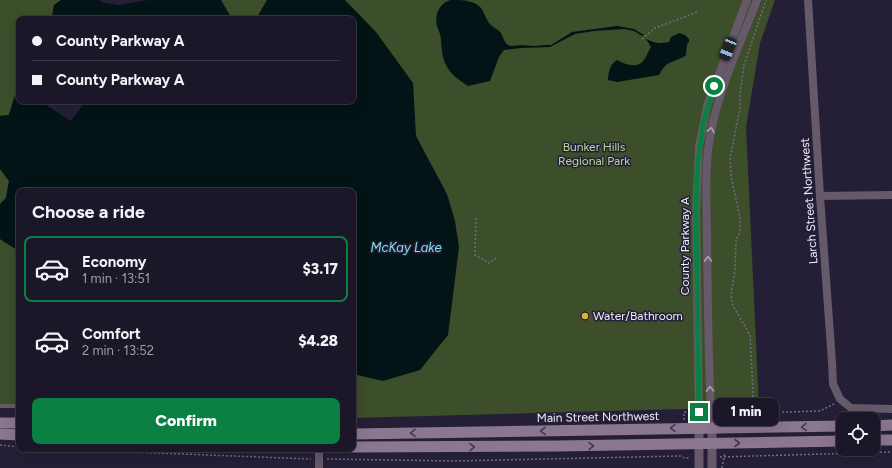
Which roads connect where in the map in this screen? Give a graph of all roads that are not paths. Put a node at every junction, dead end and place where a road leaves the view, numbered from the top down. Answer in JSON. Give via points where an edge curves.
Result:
{"nodes":[{"id":1,"x":747,"y":0,"type":"edge"},
{"id":2,"x":757,"y":0,"type":"edge"},
{"id":3,"x":808,"y":0,"type":"edge"},
{"id":4,"x":892,"y":195,"type":"edge"},
{"id":5,"x":820,"y":196,"type":"junction"},
{"id":6,"x":0,"y":406,"type":"edge"},
{"id":7,"x":16,"y":406,"type":"edge"},
{"id":8,"x":892,"y":409,"type":"edge"},
{"id":9,"x":0,"y":423,"type":"edge"},
{"id":10,"x":16,"y":424,"type":"edge"},
{"id":11,"x":892,"y":425,"type":"edge"},
{"id":12,"x":836,"y":426,"type":"edge"},
{"id":13,"x":880,"y":426,"type":"edge"},
{"id":14,"x":699,"y":428,"type":"junction"},
{"id":15,"x":712,"y":428,"type":"junction"},
{"id":16,"x":0,"y":434,"type":"edge"},
{"id":17,"x":356,"y":434,"type":"edge"},
{"id":18,"x":16,"y":435,"type":"edge"},
{"id":19,"x":880,"y":440,"type":"edge"},
{"id":20,"x":892,"y":440,"type":"edge"},
{"id":21,"x":836,"y":441,"type":"edge"},
{"id":22,"x":698,"y":443,"type":"junction"},
{"id":23,"x":711,"y":443,"type":"junction"},
{"id":24,"x":356,"y":447,"type":"edge"},
{"id":25,"x":319,"y":452,"type":"edge"},
{"id":26,"x":319,"y":468,"type":"edge"},
{"id":27,"x":699,"y":468,"type":"edge"},
{"id":28,"x":712,"y":468,"type":"edge"}],
"edges":[{"from":1,"to":14,"type":"street","name":"County Parkway A","via":[[707,106],[699,147],[696,211]]},
{"from":15,"to":2,"type":"street","name":"County Parkway A","one_way":true,"via":[[708,151],[719,101]]},
{"from":3,"to":5,"type":"street","name":"Larch Street Northwest"},
{"from":4,"to":5,"type":"street"},
{"from":5,"to":8,"type":"street","name":"Larch Street Northwest","via":[[833,384],[840,399],[851,408]]},
{"from":6,"to":7,"type":"lane"},
{"from":9,"to":10,"type":"main road"},
{"from":11,"to":13,"type":"main road"},
{"from":12,"to":15,"type":"main road","name":"Main Street Northwest","one_way":true},
{"from":14,"to":15,"type":"main road","name":"Main Street Northwest"},
{"from":14,"to":17,"type":"main road","name":"Main Street Northwest","one_way":true},
{"from":14,"to":22,"type":"street"},
{"from":15,"to":23,"type":"street"},
{"from":16,"to":18,"type":"main road"},
{"from":19,"to":20,"type":"main road"},
{"from":23,"to":21,"type":"main road","one_way":true},
{"from":22,"to":23,"type":"main road"},
{"from":24,"to":22,"type":"main road","one_way":true},
{"from":22,"to":27,"type":"street"},
{"from":23,"to":28,"type":"street"},
{"from":25,"to":26,"type":"street"}]}
